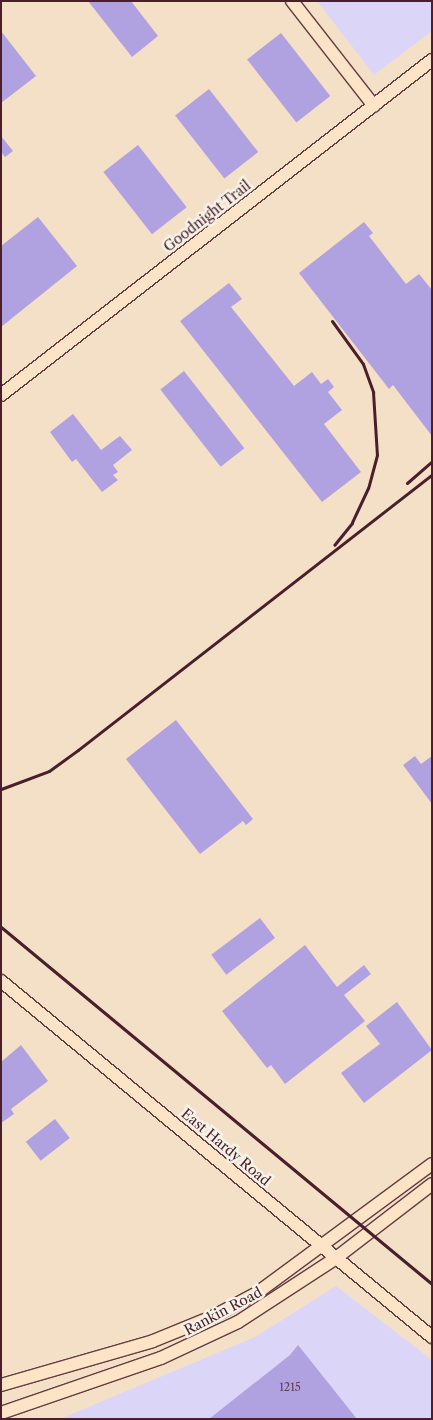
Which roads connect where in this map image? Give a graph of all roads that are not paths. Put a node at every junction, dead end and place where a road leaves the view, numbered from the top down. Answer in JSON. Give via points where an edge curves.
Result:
{"nodes":[{"id":1,"x":292,"y":1,"type":"edge"},
{"id":2,"x":432,"y":60,"type":"edge"},
{"id":3,"x":374,"y":106,"type":"junction"},
{"id":4,"x":3,"y":391,"type":"edge"},
{"id":5,"x":1,"y":981,"type":"edge"},
{"id":6,"x":432,"y":1164,"type":"edge"},
{"id":7,"x":432,"y":1184,"type":"edge"},
{"id":8,"x":323,"y":1246,"type":"junction"},
{"id":9,"x":336,"y":1258,"type":"junction"},
{"id":10,"x":432,"y":1337,"type":"edge"},
{"id":11,"x":78,"y":1365,"type":"junction"},
{"id":12,"x":1,"y":1385,"type":"edge"},
{"id":13,"x":82,"y":1387,"type":"junction"},
{"id":14,"x":1,"y":1413,"type":"edge"}],
"edges":[{"from":1,"to":3,"type":"main road"},
{"from":2,"to":3,"type":"main road","name":"Goodnight Trail"},
{"from":3,"to":4,"type":"main road","name":"Goodnight Trail"},
{"from":5,"to":8,"type":"main road","name":"East Hardy Road"},
{"from":6,"to":8,"type":"main road","name":"Rankin Road"},
{"from":7,"to":9,"type":"main road","name":"Rankin Road"},
{"from":8,"to":9,"type":"main road","name":"East Hardy Road"},
{"from":8,"to":11,"type":"main road","name":"Rankin Road","via":[[257,1293],[212,1317],[153,1342]]},
{"from":9,"to":10,"type":"main road","name":"East Hardy Road"},
{"from":9,"to":13,"type":"main road","name":"Rankin Road","via":[[278,1299],[209,1337]]},
{"from":11,"to":12,"type":"main road","name":"Rankin Road"},
{"from":11,"to":13,"type":"main road"},
{"from":13,"to":14,"type":"main road","name":"Rankin Road"}]}
